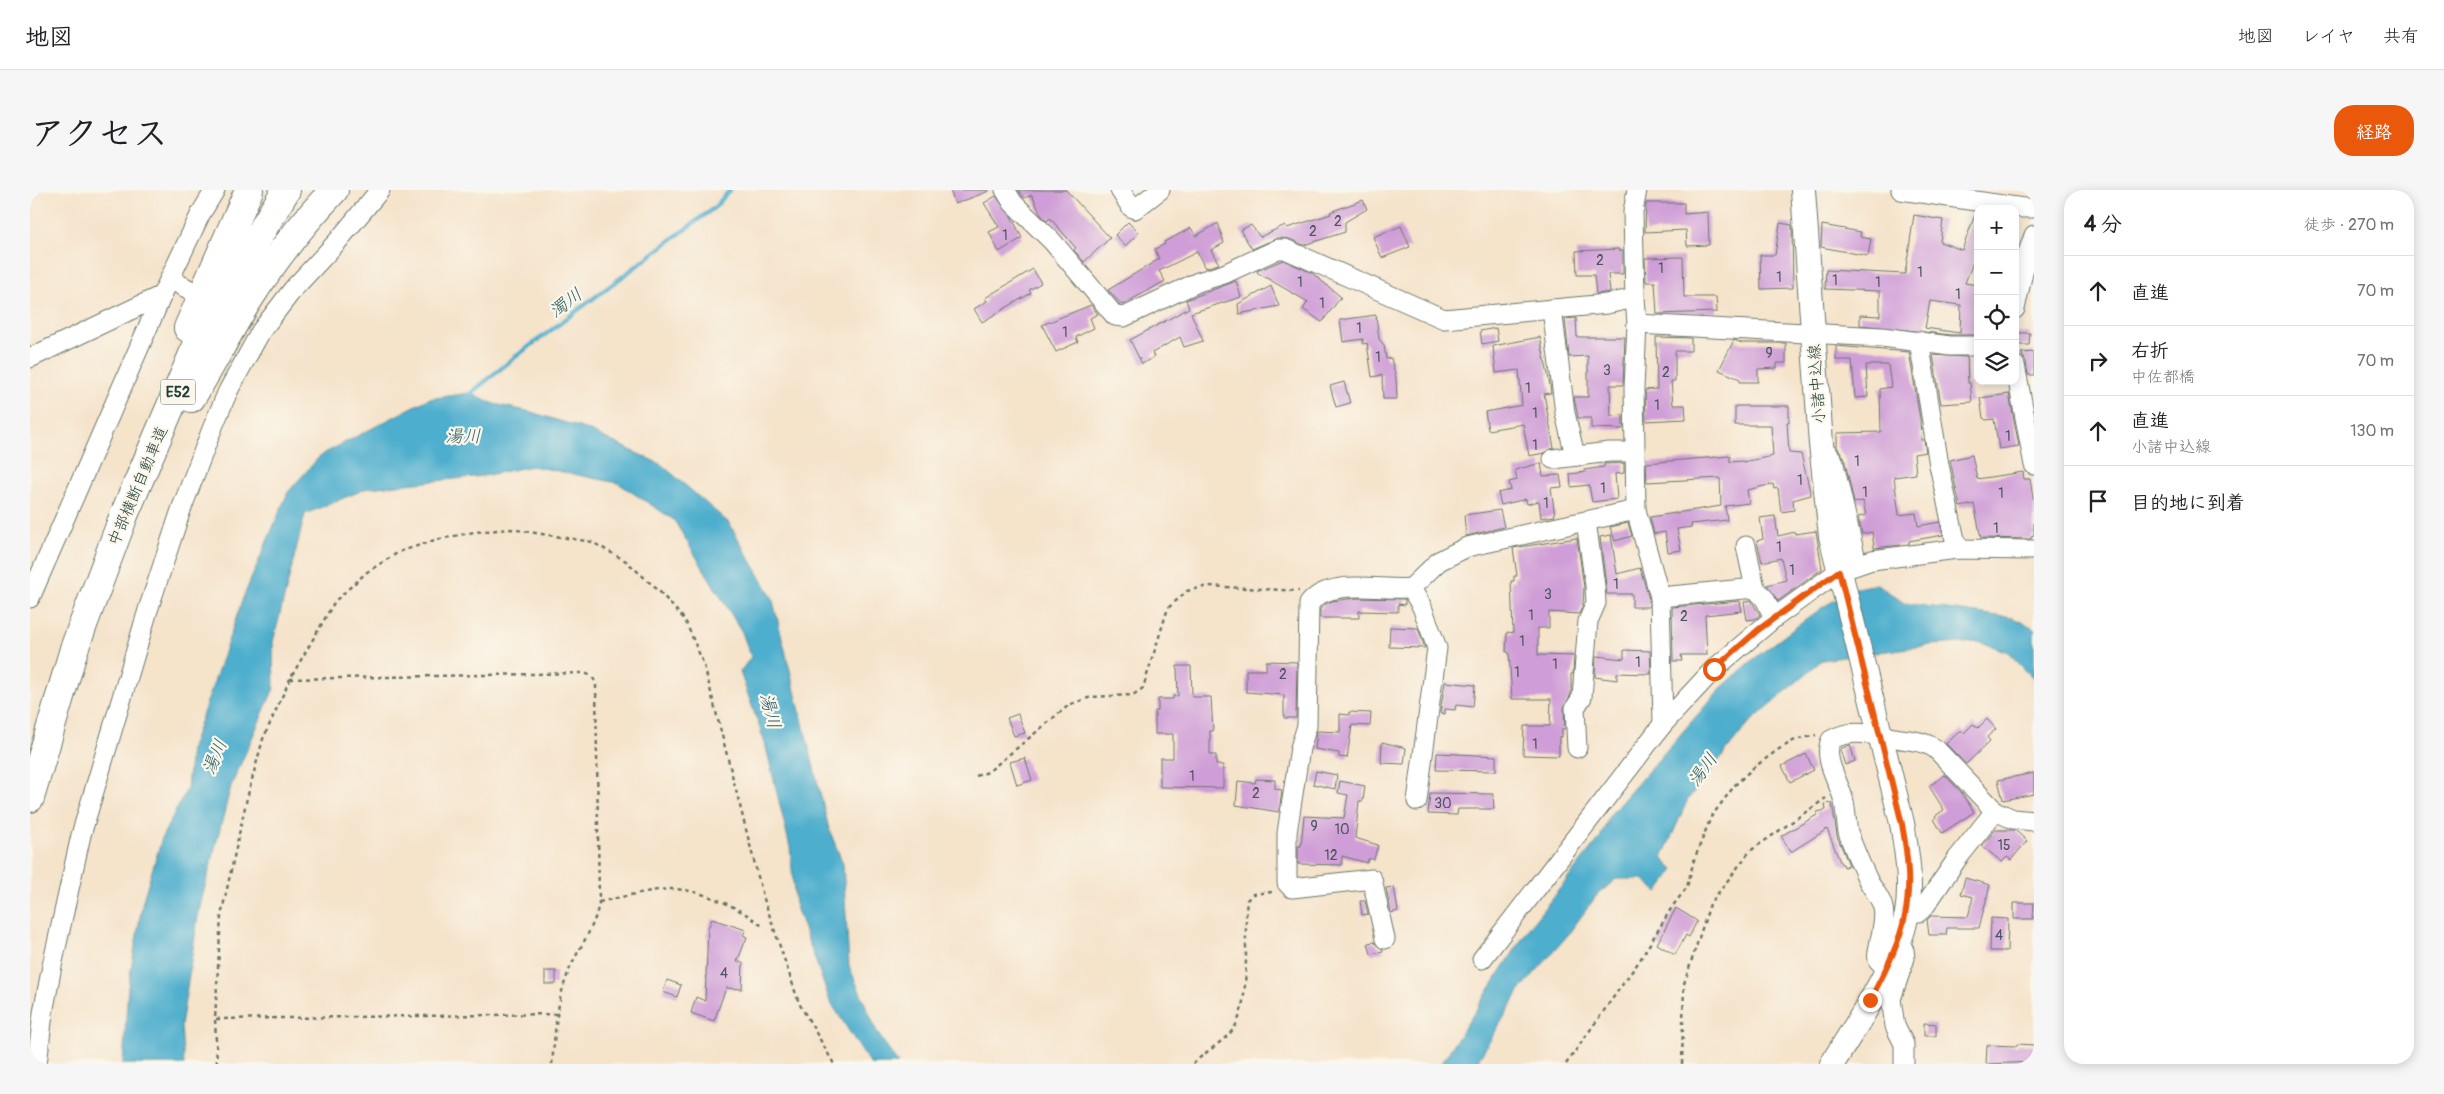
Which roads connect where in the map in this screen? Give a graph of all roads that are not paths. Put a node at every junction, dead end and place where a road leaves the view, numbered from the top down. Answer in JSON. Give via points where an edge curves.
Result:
{"nodes":[{"id":1,"x":215,"y":190,"type":"edge"},
{"id":2,"x":249,"y":190,"type":"edge"},
{"id":3,"x":286,"y":190,"type":"edge"},
{"id":4,"x":334,"y":190,"type":"edge"},
{"id":5,"x":380,"y":190,"type":"edge"},
{"id":6,"x":1005,"y":190,"type":"edge"},
{"id":7,"x":1120,"y":190,"type":"edge"},
{"id":8,"x":1160,"y":190,"type":"edge"},
{"id":9,"x":1637,"y":190,"type":"edge"},
{"id":10,"x":1803,"y":190,"type":"edge"},
{"id":11,"x":1901,"y":190,"type":"edge"},
{"id":12,"x":2034,"y":208,"type":"edge"},
{"id":13,"x":2034,"y":235,"type":"edge"},
{"id":14,"x":166,"y":287,"type":"junction"},
{"id":15,"x":190,"y":290,"type":"dead end"},
{"id":16,"x":2018,"y":295,"type":"edge"},
{"id":17,"x":1635,"y":298,"type":"junction"},
{"id":18,"x":1552,"y":308,"type":"junction"},
{"id":19,"x":244,"y":320,"type":"dead end"},
{"id":20,"x":1637,"y":324,"type":"junction"},
{"id":21,"x":261,"y":331,"type":"junction"},
{"id":22,"x":1814,"y":333,"type":"junction"},
{"id":23,"x":1919,"y":342,"type":"junction"},
{"id":24,"x":1974,"y":346,"type":"edge"},
{"id":25,"x":30,"y":358,"type":"edge"},
{"id":26,"x":2019,"y":385,"type":"edge"},
{"id":27,"x":1635,"y":452,"type":"junction"},
{"id":28,"x":1575,"y":456,"type":"junction"},
{"id":29,"x":1553,"y":458,"type":"dead end"},
{"id":30,"x":2034,"y":465,"type":"edge"},
{"id":31,"x":1636,"y":510,"type":"junction"},
{"id":32,"x":124,"y":514,"type":"junction"},
{"id":33,"x":1586,"y":521,"type":"junction"},
{"id":34,"x":1746,"y":546,"type":"dead end"},
{"id":35,"x":1957,"y":549,"type":"junction"},
{"id":36,"x":2034,"y":550,"type":"edge"},
{"id":37,"x":1845,"y":570,"type":"junction"},
{"id":38,"x":1411,"y":588,"type":"junction"},
{"id":39,"x":1755,"y":588,"type":"junction"},
{"id":40,"x":1660,"y":597,"type":"junction"},
{"id":41,"x":30,"y":598,"type":"edge"},
{"id":42,"x":91,"y":604,"type":"junction"},
{"id":43,"x":1774,"y":618,"type":"junction"},
{"id":44,"x":1663,"y":724,"type":"junction"},
{"id":45,"x":1878,"y":730,"type":"junction"},
{"id":46,"x":1577,"y":748,"type":"dead end"},
{"id":47,"x":30,"y":798,"type":"edge"},
{"id":48,"x":1417,"y":801,"type":"dead end"},
{"id":49,"x":1995,"y":811,"type":"junction"},
{"id":50,"x":2034,"y":821,"type":"edge"},
{"id":51,"x":1907,"y":914,"type":"junction"},
{"id":52,"x":1385,"y":939,"type":"dead end"},
{"id":53,"x":1897,"y":944,"type":"junction"},
{"id":54,"x":1482,"y":959,"type":"dead end"},
{"id":55,"x":1887,"y":967,"type":"junction"},
{"id":56,"x":36,"y":1012,"type":"edge"},
{"id":57,"x":38,"y":1064,"type":"edge"},
{"id":58,"x":1832,"y":1064,"type":"edge"},
{"id":59,"x":1904,"y":1064,"type":"edge"}],
"edges":[{"from":1,"to":14,"type":"street"},
{"from":2,"to":42,"type":"highway","via":[[184,337],[113,512]]},
{"from":3,"to":32,"type":"highway","name":"中部横断自動車道","number":"E52","via":[[223,295],[194,352]]},
{"from":4,"to":32,"type":"highway","via":[[300,227],[248,301]]},
{"from":5,"to":21,"type":"street","via":[[294,288]]},
{"from":6,"to":18,"type":"street","via":[[1012,203],[1052,241],[1115,316],[1124,317],[1278,249],[1285,249],[1444,319]]},
{"from":7,"to":8,"type":"street","via":[[1135,209]]},
{"from":9,"to":17,"type":"street","via":[[1633,212]]},
{"from":10,"to":22,"type":"main road","name":"小諸中込線"},
{"from":11,"to":12,"type":"street"},
{"from":13,"to":16,"type":"street"},
{"from":14,"to":15,"type":"street"},
{"from":14,"to":25,"type":"street"},
{"from":14,"to":41,"type":"street"},
{"from":17,"to":18,"type":"street","via":[[1607,304]]},
{"from":17,"to":20,"type":"street"},
{"from":18,"to":28,"type":"street","via":[[1565,412]]},
{"from":19,"to":21,"type":"street"},
{"from":20,"to":22,"type":"street"},
{"from":20,"to":27,"type":"street"},
{"from":21,"to":56,"type":"street","via":[[232,383],[181,510],[82,835]]},
{"from":22,"to":23,"type":"street"},
{"from":22,"to":37,"type":"main road","name":"小諸中込線","via":[[1831,536]]},
{"from":23,"to":24,"type":"street"},
{"from":23,"to":35,"type":"street","via":[[1939,465]]},
{"from":26,"to":30,"type":"street"},
{"from":27,"to":28,"type":"street"},
{"from":27,"to":31,"type":"street"},
{"from":28,"to":29,"type":"street"},
{"from":31,"to":33,"type":"street"},
{"from":31,"to":40,"type":"street"},
{"from":32,"to":42,"type":"highway","name":"中部横断自動車道","number":"E52"},
{"from":33,"to":38,"type":"street","via":[[1467,547],[1439,561]]},
{"from":33,"to":46,"type":"street","via":[[1596,603],[1588,621],[1582,697],[1575,708]]},
{"from":34,"to":39,"type":"street"},
{"from":35,"to":36,"type":"street"},
{"from":35,"to":37,"type":"street","via":[[1898,555]]},
{"from":37,"to":43,"type":"street"},
{"from":37,"to":45,"type":"main road","name":"小諸中込線"},
{"from":38,"to":48,"type":"street","via":[[1422,607],[1437,648]]},
{"from":38,"to":52,"type":"street","via":[[1322,592],[1314,598],[1308,611],[1307,726],[1300,748],[1287,833],[1289,887],[1372,879]]},
{"from":39,"to":40,"type":"street"},
{"from":39,"to":43,"type":"street","via":[[1765,599]]},
{"from":40,"to":44,"type":"street"},
{"from":42,"to":47,"type":"highway","name":"中部横断自動車道","number":"E52","via":[[58,700]]},
{"from":43,"to":44,"type":"street","via":[[1714,669]]},
{"from":44,"to":54,"type":"street"},
{"from":45,"to":49,"type":"street","via":[[1925,742],[1936,749]]},
{"from":45,"to":51,"type":"main road","via":[[1908,854]]},
{"from":45,"to":55,"type":"street","via":[[1845,734],[1831,740],[1828,747],[1844,800],[1848,831],[1872,890],[1884,910],[1877,956]]},
{"from":49,"to":50,"type":"street","via":[[2013,819]]},
{"from":49,"to":51,"type":"street","via":[[1925,906],[1919,912]]},
{"from":51,"to":53,"type":"main road"},
{"from":53,"to":55,"type":"main road"},
{"from":53,"to":59,"type":"street","via":[[1904,950],[1905,958],[1891,999],[1896,1026],[1904,1044]]},
{"from":55,"to":58,"type":"main road"},
{"from":56,"to":57,"type":"street"}]}
